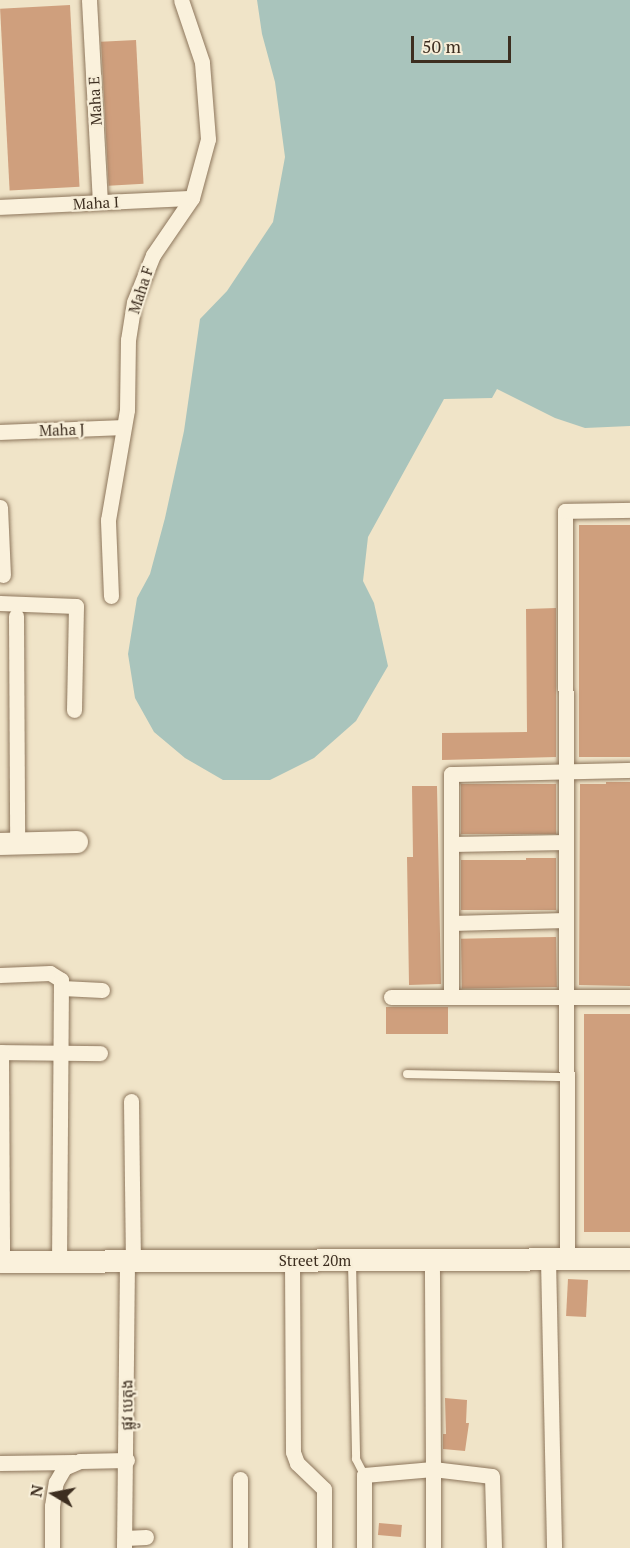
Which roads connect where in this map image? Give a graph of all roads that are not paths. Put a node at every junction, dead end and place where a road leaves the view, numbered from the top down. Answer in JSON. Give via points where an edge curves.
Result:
{"nodes":[{"id":1,"x":89,"y":0,"type":"edge"},
{"id":2,"x":182,"y":0,"type":"edge"},
{"id":3,"x":192,"y":198,"type":"junction"},
{"id":4,"x":100,"y":202,"type":"junction"},
{"id":5,"x":0,"y":207,"type":"edge"},
{"id":6,"x":123,"y":427,"type":"junction"},
{"id":7,"x":0,"y":432,"type":"edge"},
{"id":8,"x":0,"y":507,"type":"edge"},
{"id":9,"x":630,"y":510,"type":"edge"},
{"id":10,"x":3,"y":575,"type":"dead end"},
{"id":11,"x":111,"y":596,"type":"dead end"},
{"id":12,"x":0,"y":603,"type":"edge"},
{"id":13,"x":16,"y":616,"type":"dead end"},
{"id":14,"x":74,"y":710,"type":"dead end"},
{"id":15,"x":630,"y":770,"type":"edge"},
{"id":16,"x":566,"y":771,"type":"junction"},
{"id":17,"x":566,"y":842,"type":"junction"},
{"id":18,"x":8,"y":843,"type":"edge"},
{"id":19,"x":77,"y":843,"type":"dead end"},
{"id":20,"x":451,"y":844,"type":"junction"},
{"id":21,"x":566,"y":920,"type":"junction"},
{"id":22,"x":451,"y":923,"type":"junction"},
{"id":23,"x":0,"y":975,"type":"edge"},
{"id":24,"x":62,"y":988,"type":"junction"},
{"id":25,"x":102,"y":990,"type":"dead end"},
{"id":26,"x":391,"y":997,"type":"dead end"},
{"id":27,"x":452,"y":997,"type":"junction"},
{"id":28,"x":566,"y":997,"type":"junction"},
{"id":29,"x":630,"y":997,"type":"edge"},
{"id":30,"x":1,"y":1052,"type":"edge"},
{"id":31,"x":100,"y":1053,"type":"dead end"},
{"id":32,"x":60,"y":1054,"type":"junction"},
{"id":33,"x":407,"y":1074,"type":"dead end"},
{"id":34,"x":567,"y":1077,"type":"junction"},
{"id":35,"x":131,"y":1101,"type":"dead end"},
{"id":36,"x":630,"y":1258,"type":"edge"},
{"id":37,"x":558,"y":1259,"type":"junction"},
{"id":38,"x":432,"y":1260,"type":"junction"},
{"id":39,"x":292,"y":1261,"type":"junction"},
{"id":40,"x":352,"y":1261,"type":"junction"},
{"id":41,"x":1,"y":1262,"type":"edge"},
{"id":42,"x":59,"y":1262,"type":"junction"},
{"id":43,"x":130,"y":1262,"type":"junction"},
{"id":44,"x":127,"y":1460,"type":"junction"},
{"id":45,"x":80,"y":1461,"type":"junction"},
{"id":46,"x":0,"y":1463,"type":"edge"},
{"id":47,"x":433,"y":1469,"type":"junction"},
{"id":48,"x":364,"y":1475,"type":"junction"},
{"id":49,"x":240,"y":1479,"type":"dead end"},
{"id":50,"x":146,"y":1537,"type":"dead end"},
{"id":51,"x":124,"y":1543,"type":"edge"},
{"id":52,"x":52,"y":1548,"type":"edge"},
{"id":53,"x":240,"y":1548,"type":"edge"},
{"id":54,"x":324,"y":1548,"type":"edge"},
{"id":55,"x":364,"y":1548,"type":"edge"},
{"id":56,"x":433,"y":1548,"type":"edge"},
{"id":57,"x":494,"y":1548,"type":"edge"},
{"id":58,"x":554,"y":1548,"type":"edge"}],
"edges":[{"from":1,"to":4,"type":"street","name":"Maha E"},
{"from":2,"to":3,"type":"street","name":"Maha F","via":[[202,62],[208,139]]},
{"from":3,"to":4,"type":"street","name":"Maha I"},
{"from":3,"to":6,"type":"street","name":"Maha F","via":[[153,255],[134,302]]},
{"from":4,"to":5,"type":"street","name":"Maha I"},
{"from":6,"to":7,"type":"street","name":"Maha J"},
{"from":6,"to":11,"type":"street","name":"Maha F","via":[[108,520]]},
{"from":8,"to":10,"type":"street"},
{"from":9,"to":16,"type":"street","via":[[564,511]]},
{"from":12,"to":14,"type":"street","via":[[76,606]]},
{"from":13,"to":18,"type":"street"},
{"from":15,"to":16,"type":"street"},
{"from":16,"to":17,"type":"street"},
{"from":16,"to":20,"type":"street","via":[[451,774]]},
{"from":17,"to":20,"type":"street"},
{"from":17,"to":21,"type":"street"},
{"from":18,"to":19,"type":"street"},
{"from":20,"to":22,"type":"street"},
{"from":21,"to":22,"type":"street"},
{"from":21,"to":28,"type":"street"},
{"from":22,"to":27,"type":"street"},
{"from":23,"to":24,"type":"street","via":[[50,973],[61,980]]},
{"from":24,"to":25,"type":"street"},
{"from":24,"to":32,"type":"street"},
{"from":26,"to":27,"type":"street"},
{"from":27,"to":28,"type":"street"},
{"from":28,"to":29,"type":"street"},
{"from":28,"to":34,"type":"street"},
{"from":30,"to":32,"type":"street"},
{"from":30,"to":41,"type":"street"},
{"from":31,"to":32,"type":"street"},
{"from":32,"to":42,"type":"street"},
{"from":33,"to":34,"type":"lane"},
{"from":34,"to":37,"type":"street"},
{"from":35,"to":43,"type":"street","name":"ផ្លូវ បេតុង"},
{"from":36,"to":37,"type":"street","name":"Street 20m"},
{"from":37,"to":38,"type":"street","name":"Street 20m"},
{"from":37,"to":58,"type":"street"},
{"from":38,"to":40,"type":"street","name":"Street 20m"},
{"from":38,"to":47,"type":"street"},
{"from":39,"to":40,"type":"street","name":"Street 20m"},
{"from":39,"to":43,"type":"street","name":"Street 20m"},
{"from":39,"to":54,"type":"street","via":[[293,1452],[297,1462],[324,1489]]},
{"from":40,"to":48,"type":"lane","via":[[356,1459]]},
{"from":41,"to":42,"type":"street","name":"Street 20m"},
{"from":42,"to":43,"type":"street","name":"Street 20m"},
{"from":43,"to":44,"type":"street","name":"ផ្លូវ បេតុង"},
{"from":44,"to":45,"type":"street"},
{"from":44,"to":51,"type":"street","name":"ផ្លូវ បេតុង"},
{"from":45,"to":46,"type":"street"},
{"from":45,"to":52,"type":"street","via":[[64,1468],[56,1482]]},
{"from":47,"to":48,"type":"street"},
{"from":47,"to":56,"type":"street"},
{"from":47,"to":57,"type":"street","via":[[492,1476]]},
{"from":48,"to":55,"type":"street"},
{"from":49,"to":53,"type":"street"},
{"from":50,"to":51,"type":"street"}]}
